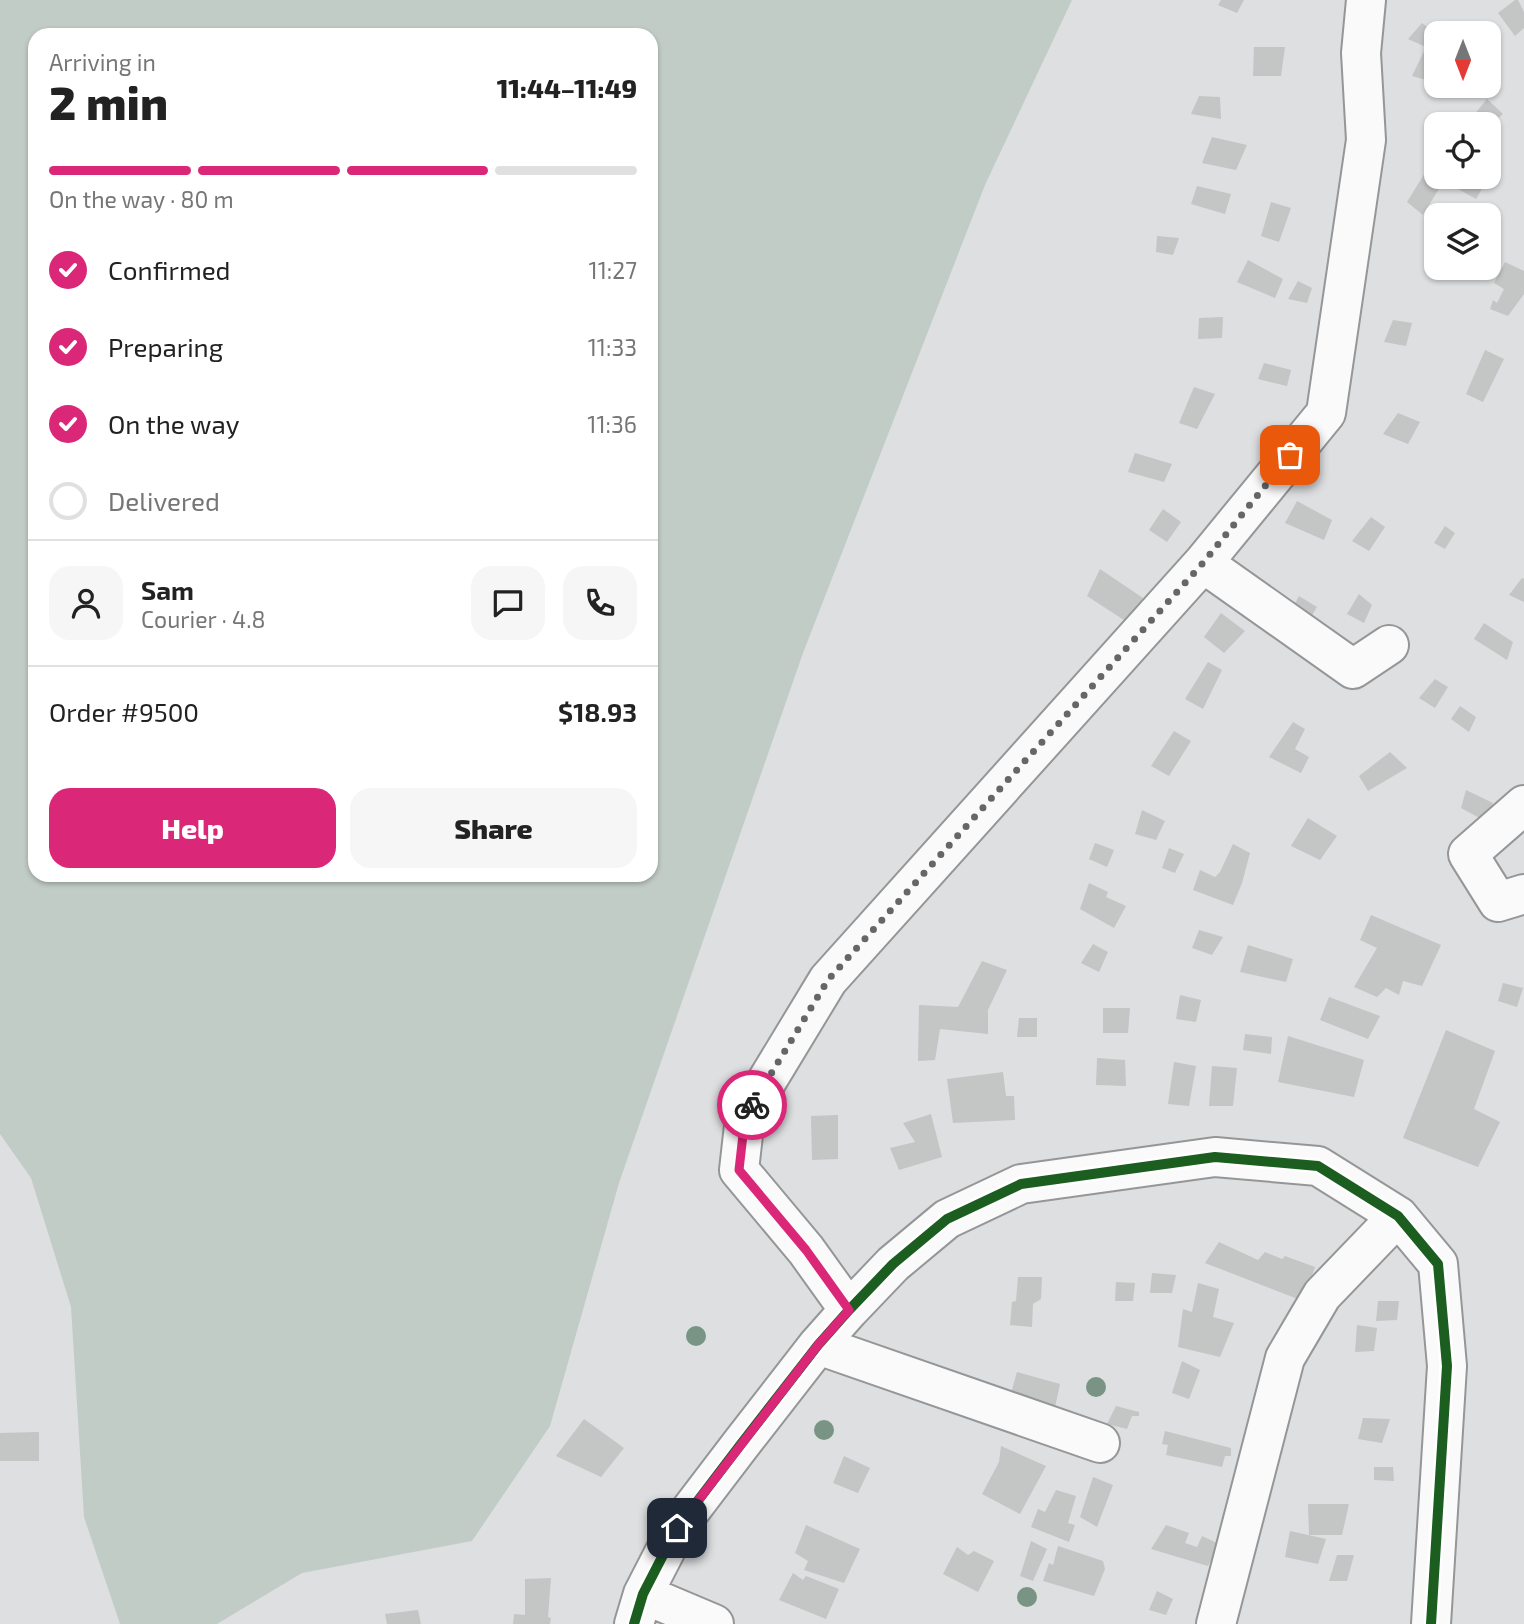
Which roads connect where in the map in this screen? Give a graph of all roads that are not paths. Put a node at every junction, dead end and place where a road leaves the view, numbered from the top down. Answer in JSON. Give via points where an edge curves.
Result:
{"nodes":[{"id":1,"x":1366,"y":0,"type":"edge"},
{"id":2,"x":1203,"y":563,"type":"junction"},
{"id":3,"x":1389,"y":645,"type":"dead end"},
{"id":4,"x":1524,"y":805,"type":"edge"},
{"id":5,"x":1524,"y":894,"type":"edge"},
{"id":6,"x":1398,"y":1216,"type":"junction"},
{"id":7,"x":849,"y":1310,"type":"junction"},
{"id":8,"x":818,"y":1345,"type":"junction"},
{"id":9,"x":1100,"y":1443,"type":"dead end"},
{"id":10,"x":638,"y":1609,"type":"edge"},
{"id":11,"x":714,"y":1624,"type":"edge"},
{"id":12,"x":1216,"y":1624,"type":"edge"},
{"id":13,"x":1431,"y":1624,"type":"edge"}],
"edges":[{"from":1,"to":2,"type":"street","via":[[1361,53],[1366,140],[1326,412]]},
{"from":2,"to":3,"type":"street","via":[[1353,668]]},
{"from":2,"to":7,"type":"street","via":[[828,980],[745,1117],[739,1170]]},
{"from":4,"to":5,"type":"street","via":[[1468,854],[1498,902]]},
{"from":6,"to":7,"type":"street","via":[[1318,1166],[1215,1157],[1021,1184],[947,1219],[893,1264]]},
{"from":6,"to":12,"type":"street","via":[[1322,1295],[1285,1358]]},
{"from":6,"to":13,"type":"street","via":[[1438,1264],[1447,1366]]},
{"from":7,"to":8,"type":"street"},
{"from":8,"to":9,"type":"street"},
{"from":8,"to":10,"type":"street","via":[[677,1528]]},
{"from":10,"to":11,"type":"street"}]}
